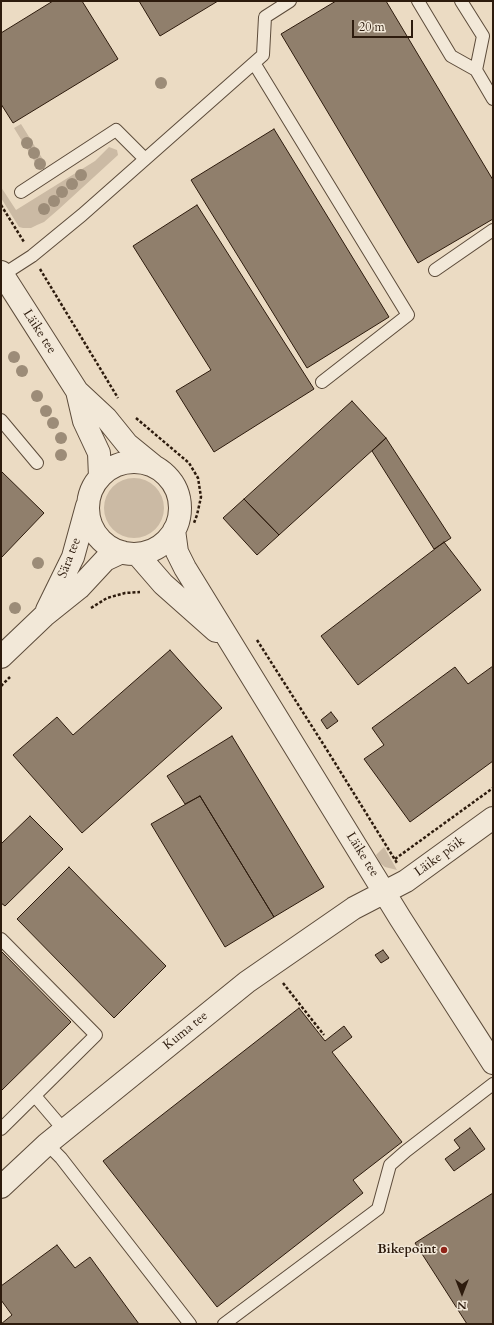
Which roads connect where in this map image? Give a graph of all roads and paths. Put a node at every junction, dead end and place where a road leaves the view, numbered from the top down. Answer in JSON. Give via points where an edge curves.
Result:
{"nodes":[{"id":1,"x":290,"y":1,"type":"edge"},
{"id":2,"x":418,"y":1,"type":"edge"},
{"id":3,"x":461,"y":1,"type":"edge"},
{"id":4,"x":254,"y":63,"type":"junction"},
{"id":5,"x":476,"y":70,"type":"junction"},
{"id":6,"x":493,"y":99,"type":"edge"},
{"id":7,"x":145,"y":160,"type":"junction"},
{"id":8,"x":21,"y":192,"type":"dead end"},
{"id":9,"x":1,"y":205,"type":"edge"},
{"id":10,"x":493,"y":230,"type":"edge"},
{"id":11,"x":32,"y":256,"type":"junction"},
{"id":12,"x":435,"y":270,"type":"dead end"},
{"id":13,"x":2,"y":274,"type":"edge"},
{"id":14,"x":322,"y":382,"type":"dead end"},
{"id":15,"x":77,"y":391,"type":"junction"},
{"id":16,"x":120,"y":401,"type":"dead end"},
{"id":17,"x":136,"y":418,"type":"dead end"},
{"id":18,"x":1,"y":420,"type":"edge"},
{"id":19,"x":37,"y":463,"type":"dead end"},
{"id":20,"x":155,"y":467,"type":"junction"},
{"id":21,"x":100,"y":477,"type":"junction"},
{"id":22,"x":90,"y":497,"type":"junction"},
{"id":23,"x":184,"y":528,"type":"junction"},
{"id":24,"x":130,"y":553,"type":"junction"},
{"id":25,"x":163,"y":584,"type":"junction"},
{"id":26,"x":85,"y":612,"type":"dead end"},
{"id":27,"x":44,"y":616,"type":"junction"},
{"id":28,"x":254,"y":636,"type":"dead end"},
{"id":29,"x":233,"y":646,"type":"junction"},
{"id":30,"x":1,"y":657,"type":"edge"},
{"id":31,"x":11,"y":676,"type":"dead end"},
{"id":32,"x":1,"y":686,"type":"edge"},
{"id":33,"x":493,"y":788,"type":"edge"},
{"id":34,"x":493,"y":818,"type":"edge"},
{"id":35,"x":385,"y":892,"type":"junction"},
{"id":36,"x":1,"y":939,"type":"edge"},
{"id":37,"x":283,"y":983,"type":"dead end"},
{"id":38,"x":324,"y":1035,"type":"dead end"},
{"id":39,"x":493,"y":1063,"type":"edge"},
{"id":40,"x":493,"y":1084,"type":"edge"},
{"id":41,"x":35,"y":1096,"type":"junction"},
{"id":42,"x":1,"y":1129,"type":"edge"},
{"id":43,"x":64,"y":1130,"type":"junction"},
{"id":44,"x":47,"y":1144,"type":"junction"},
{"id":45,"x":1,"y":1187,"type":"edge"},
{"id":46,"x":190,"y":1324,"type":"edge"},
{"id":47,"x":224,"y":1324,"type":"edge"}],
"edges":[{"from":1,"to":4,"type":"lane","via":[[265,17],[263,55]]},
{"from":2,"to":5,"type":"lane","via":[[451,56]]},
{"from":3,"to":5,"type":"lane","via":[[483,36]]},
{"from":4,"to":7,"type":"lane"},
{"from":4,"to":14,"type":"lane","via":[[408,315]]},
{"from":5,"to":6,"type":"lane"},
{"from":7,"to":8,"type":"lane","via":[[116,130]]},
{"from":7,"to":11,"type":"lane"},
{"from":9,"to":11,"type":"path"},
{"from":10,"to":12,"type":"lane"},
{"from":11,"to":13,"type":"lane"},
{"from":11,"to":16,"type":"path"},
{"from":13,"to":15,"type":"street","name":"Läike tee"},
{"from":15,"to":20,"type":"street","name":"Läike tee","via":[[106,418],[127,444]]},
{"from":15,"to":21,"type":"street","name":"Läike tee","via":[[84,421],[99,453]]},
{"from":17,"to":23,"type":"path","via":[[189,463],[198,478],[201,497],[198,515]]},
{"from":18,"to":19,"type":"lane"},
{"from":20,"to":21,"type":"street","via":[[141,462],[126,463],[112,468]]},
{"from":20,"to":23,"type":"street","via":[[167,476],[176,488],[180,502],[179,517]]},
{"from":21,"to":22,"type":"street"},
{"from":22,"to":24,"type":"street","via":[[88,511],[99,537],[109,546]]},
{"from":22,"to":27,"type":"street","name":"Sära tee","via":[[74,557]]},
{"from":23,"to":24,"type":"street","via":[[152,550]]},
{"from":23,"to":29,"type":"street","name":"Läike tee","via":[[177,552]]},
{"from":24,"to":25,"type":"street","name":"Läike tee"},
{"from":24,"to":27,"type":"street","name":"Sära tee","via":[[105,560],[79,588]]},
{"from":25,"to":26,"type":"path","via":[[150,591],[125,593],[107,598]]},
{"from":25,"to":29,"type":"street","name":"Läike tee"},
{"from":27,"to":30,"type":"street","name":"Sära tee"},
{"from":28,"to":33,"type":"path","via":[[395,859]]},
{"from":29,"to":35,"type":"street","name":"Läike tee"},
{"from":31,"to":32,"type":"path"},
{"from":34,"to":35,"type":"street","name":"Läike põik","via":[[406,881]]},
{"from":35,"to":39,"type":"street","name":"Läike tee"},
{"from":35,"to":43,"type":"street","name":"Kuma tee","via":[[354,908],[247,982]]},
{"from":36,"to":41,"type":"lane","via":[[96,1035]]},
{"from":37,"to":38,"type":"path"},
{"from":40,"to":47,"type":"lane","via":[[390,1166],[378,1209]]},
{"from":41,"to":42,"type":"lane"},
{"from":41,"to":43,"type":"lane"},
{"from":43,"to":44,"type":"street","name":"Kuma tee"},
{"from":44,"to":45,"type":"street","name":"Kuma tee"},
{"from":44,"to":46,"type":"lane","via":[[61,1158]]}]}
